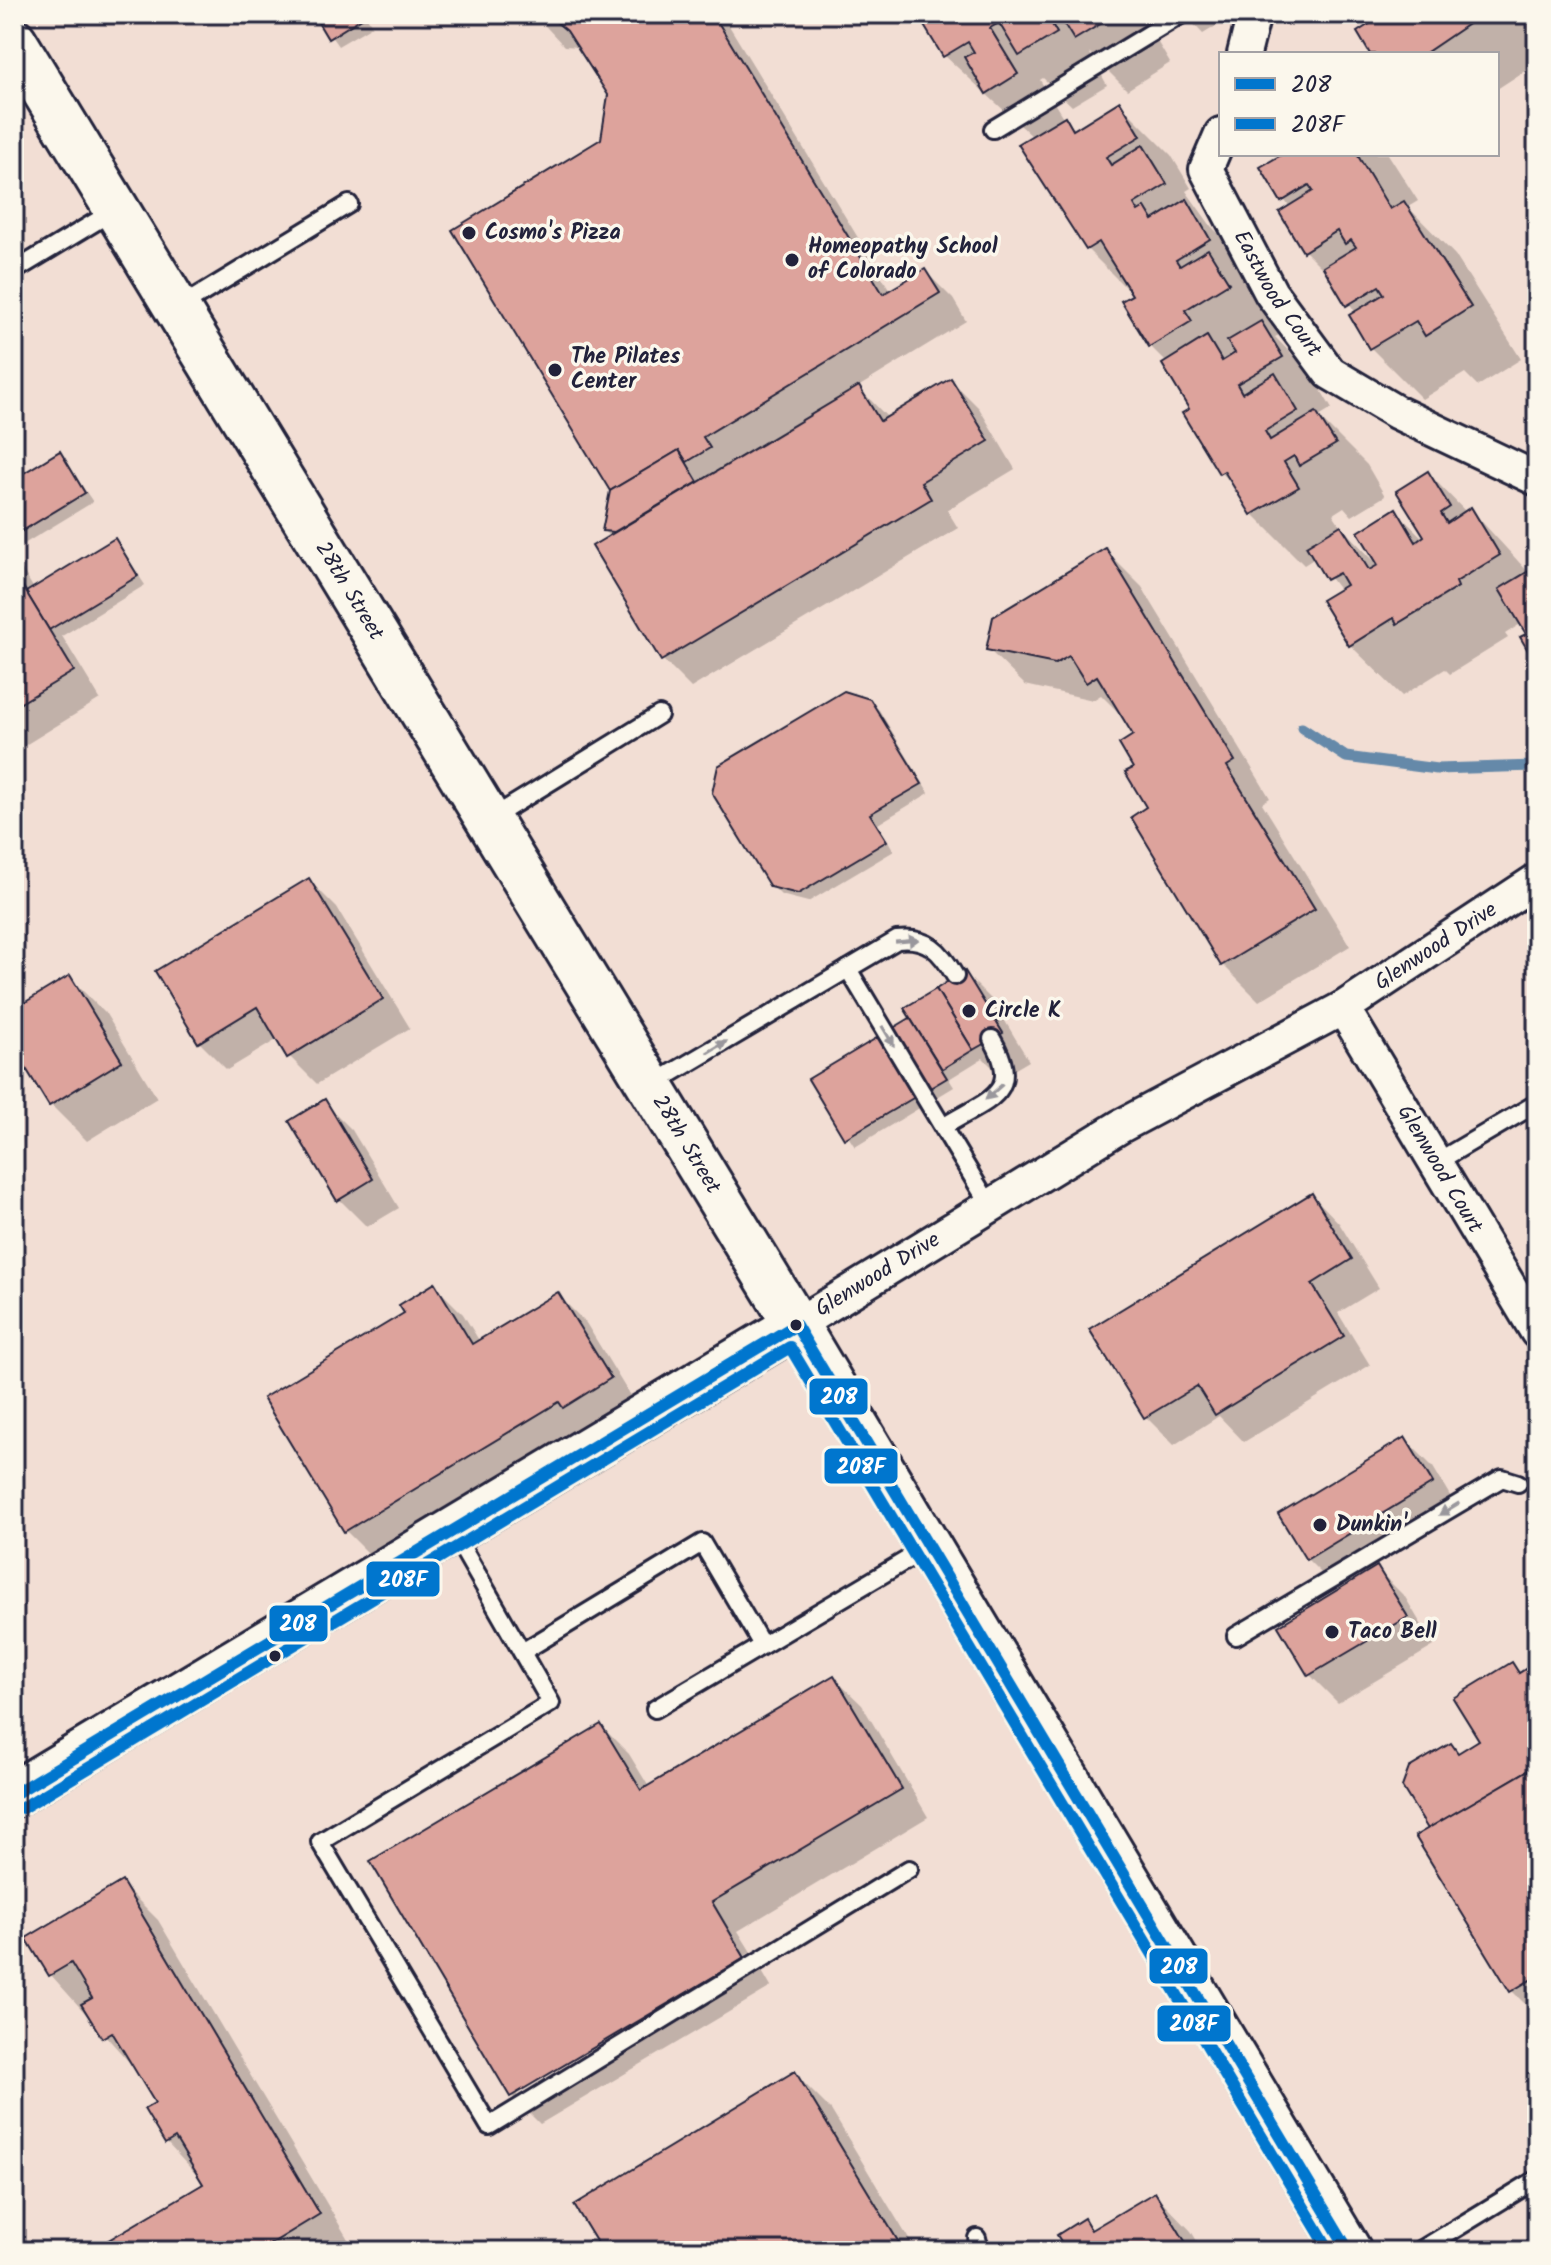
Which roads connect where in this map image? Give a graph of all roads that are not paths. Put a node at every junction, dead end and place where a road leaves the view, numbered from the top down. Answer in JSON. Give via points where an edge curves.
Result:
{"nodes":[{"id":1,"x":1182,"y":14,"type":"edge"},
{"id":2,"x":1254,"y":14,"type":"edge"},
{"id":3,"x":14,"y":41,"type":"edge"},
{"id":4,"x":1244,"y":52,"type":"edge"},
{"id":5,"x":993,"y":129,"type":"dead end"},
{"id":6,"x":1219,"y":139,"type":"edge"},
{"id":7,"x":349,"y":204,"type":"dead end"},
{"id":8,"x":116,"y":209,"type":"junction"},
{"id":9,"x":14,"y":271,"type":"edge"},
{"id":10,"x":176,"y":308,"type":"junction"},
{"id":11,"x":1537,"y":479,"type":"edge"},
{"id":12,"x":659,"y":715,"type":"dead end"},
{"id":13,"x":488,"y":820,"type":"junction"},
{"id":14,"x":1537,"y":880,"type":"edge"},
{"id":15,"x":848,"y":969,"type":"junction"},
{"id":16,"x":955,"y":976,"type":"dead end"},
{"id":17,"x":1343,"y":1008,"type":"junction"},
{"id":18,"x":992,"y":1039,"type":"dead end"},
{"id":19,"x":649,"y":1087,"type":"junction"},
{"id":20,"x":1532,"y":1106,"type":"edge"},
{"id":21,"x":1537,"y":1125,"type":"edge"},
{"id":22,"x":943,"y":1127,"type":"junction"},
{"id":23,"x":1435,"y":1163,"type":"junction"},
{"id":24,"x":990,"y":1206,"type":"junction"},
{"id":25,"x":796,"y":1325,"type":"junction"},
{"id":26,"x":1537,"y":1332,"type":"edge"},
{"id":27,"x":1518,"y":1483,"type":"dead end"},
{"id":28,"x":452,"y":1531,"type":"junction"},
{"id":29,"x":928,"y":1547,"type":"junction"},
{"id":30,"x":1236,"y":1636,"type":"dead end"},
{"id":31,"x":762,"y":1645,"type":"junction"},
{"id":32,"x":522,"y":1652,"type":"junction"},
{"id":33,"x":655,"y":1709,"type":"dead end"},
{"id":34,"x":14,"y":1794,"type":"edge"},
{"id":35,"x":909,"y":1869,"type":"dead end"},
{"id":36,"x":1537,"y":2179,"type":"edge"},
{"id":37,"x":1349,"y":2251,"type":"edge"},
{"id":38,"x":1419,"y":2251,"type":"edge"}],
"edges":[{"from":1,"to":5,"type":"lane"},
{"from":2,"to":4,"type":"street"},
{"from":3,"to":8,"type":"main road","name":"28th Street"},
{"from":6,"to":11,"type":"street","name":"Eastwood Court","via":[[1206,169],[1271,293],[1330,373],[1396,412]]},
{"from":7,"to":10,"type":"lane"},
{"from":8,"to":9,"type":"lane"},
{"from":8,"to":10,"type":"main road","name":"28th Street"},
{"from":10,"to":13,"type":"main road","name":"28th Street"},
{"from":12,"to":13,"type":"lane"},
{"from":13,"to":19,"type":"main road","name":"28th Street"},
{"from":14,"to":17,"type":"street","name":"Glenwood Drive"},
{"from":15,"to":16,"type":"lane","one_way":true,"via":[[897,940],[911,938],[938,950]]},
{"from":19,"to":15,"type":"lane","one_way":true},
{"from":15,"to":22,"type":"lane","one_way":true},
{"from":17,"to":23,"type":"street","name":"Glenwood Court"},
{"from":17,"to":24,"type":"street","name":"Glenwood Drive","via":[[1121,1126]]},
{"from":18,"to":22,"type":"lane","one_way":true,"via":[[1005,1060],[1006,1080],[999,1092]]},
{"from":19,"to":25,"type":"main road","name":"28th Street"},
{"from":20,"to":21,"type":"lane"},
{"from":20,"to":23,"type":"lane"},
{"from":22,"to":24,"type":"lane"},
{"from":23,"to":26,"type":"street","name":"Glenwood Court"},
{"from":24,"to":25,"type":"street","name":"Glenwood Drive"},
{"from":25,"to":28,"type":"main road","name":"Glenwood Drive"},
{"from":25,"to":29,"type":"main road","name":"28th Street"},
{"from":27,"to":30,"type":"lane","one_way":true,"via":[[1502,1478]]},
{"from":28,"to":32,"type":"lane"},
{"from":28,"to":34,"type":"main road","name":"Glenwood Drive"},
{"from":29,"to":31,"type":"lane"},
{"from":29,"to":37,"type":"main road","name":"28th Street"},
{"from":31,"to":32,"type":"lane","via":[[702,1543]]},
{"from":31,"to":33,"type":"lane"},
{"from":32,"to":35,"type":"lane","via":[[551,1703],[320,1842],[489,2126]]},
{"from":36,"to":38,"type":"lane"}]}
